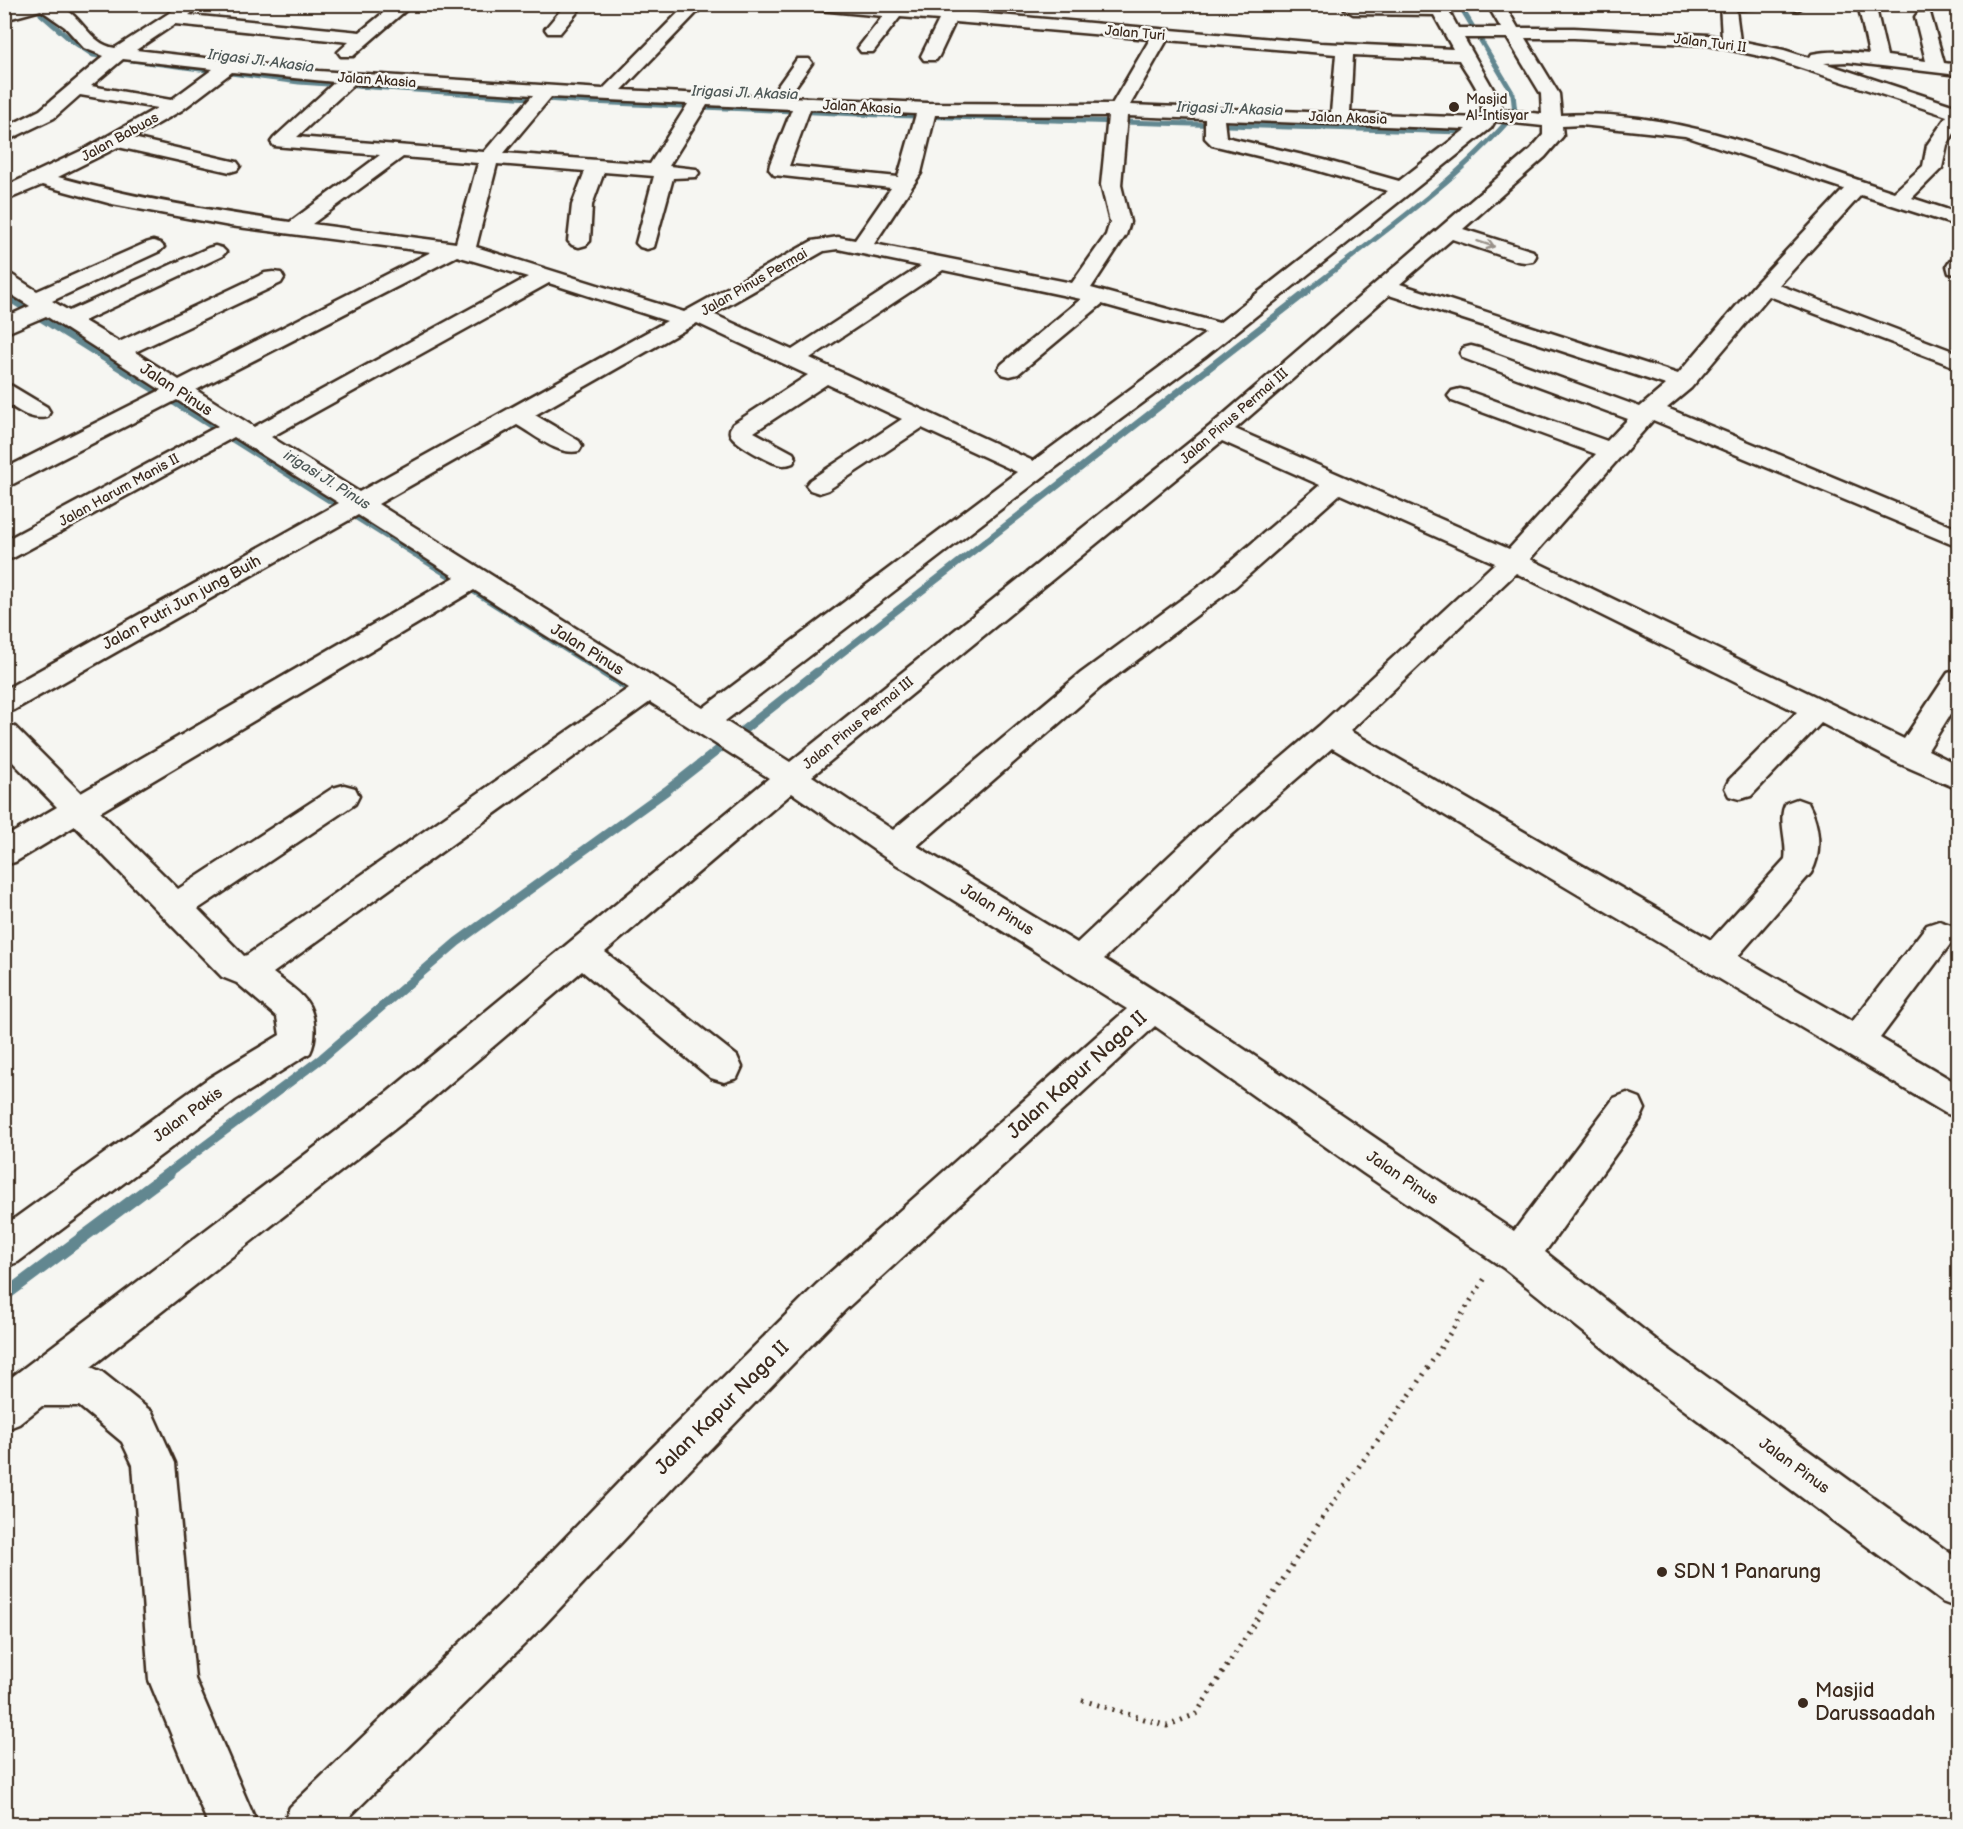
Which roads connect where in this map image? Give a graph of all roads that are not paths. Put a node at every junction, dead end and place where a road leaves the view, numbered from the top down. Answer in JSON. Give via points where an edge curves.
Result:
{"nodes":[{"id":1,"x":43,"y":4,"type":"edge"},
{"id":2,"x":195,"y":4,"type":"edge"},
{"id":3,"x":576,"y":4,"type":"edge"},
{"id":4,"x":697,"y":4,"type":"edge"},
{"id":5,"x":808,"y":4,"type":"edge"},
{"id":6,"x":1495,"y":4,"type":"edge"},
{"id":7,"x":1749,"y":4,"type":"edge"},
{"id":8,"x":1866,"y":4,"type":"edge"},
{"id":9,"x":381,"y":5,"type":"edge"},
{"id":10,"x":403,"y":6,"type":"edge"},
{"id":11,"x":1438,"y":8,"type":"edge"},
{"id":12,"x":1353,"y":9,"type":"dead end"},
{"id":13,"x":894,"y":12,"type":"junction"},
{"id":14,"x":4,"y":15,"type":"edge"},
{"id":15,"x":949,"y":16,"type":"junction"},
{"id":16,"x":1924,"y":16,"type":"dead end"},
{"id":17,"x":175,"y":19,"type":"junction"},
{"id":18,"x":554,"y":29,"type":"dead end"},
{"id":19,"x":1514,"y":33,"type":"junction"},
{"id":20,"x":1161,"y":35,"type":"junction"},
{"id":21,"x":364,"y":38,"type":"junction"},
{"id":22,"x":1459,"y":40,"type":"junction"},
{"id":23,"x":1732,"y":44,"type":"junction"},
{"id":24,"x":867,"y":48,"type":"dead end"},
{"id":25,"x":1345,"y":49,"type":"junction"},
{"id":26,"x":119,"y":53,"type":"junction"},
{"id":27,"x":930,"y":56,"type":"dead end"},
{"id":28,"x":1789,"y":58,"type":"junction"},
{"id":29,"x":1879,"y":60,"type":"junction"},
{"id":30,"x":803,"y":63,"type":"dead end"},
{"id":31,"x":227,"y":67,"type":"junction"},
{"id":32,"x":1936,"y":67,"type":"junction"},
{"id":33,"x":1959,"y":70,"type":"edge"},
{"id":34,"x":318,"y":76,"type":"junction"},
{"id":35,"x":350,"y":78,"type":"junction"},
{"id":36,"x":77,"y":89,"type":"junction"},
{"id":37,"x":547,"y":90,"type":"junction"},
{"id":38,"x":607,"y":95,"type":"junction"},
{"id":39,"x":701,"y":99,"type":"junction"},
{"id":40,"x":775,"y":102,"type":"junction"},
{"id":41,"x":803,"y":104,"type":"junction"},
{"id":42,"x":174,"y":106,"type":"junction"},
{"id":43,"x":927,"y":110,"type":"junction"},
{"id":44,"x":1118,"y":110,"type":"junction"},
{"id":45,"x":1214,"y":113,"type":"junction"},
{"id":46,"x":1959,"y":114,"type":"edge"},
{"id":47,"x":1340,"y":118,"type":"junction"},
{"id":48,"x":1492,"y":119,"type":"junction"},
{"id":49,"x":1554,"y":121,"type":"junction"},
{"id":50,"x":4,"y":136,"type":"edge"},
{"id":51,"x":119,"y":141,"type":"junction"},
{"id":52,"x":397,"y":152,"type":"junction"},
{"id":53,"x":489,"y":158,"type":"junction"},
{"id":54,"x":230,"y":166,"type":"dead end"},
{"id":55,"x":597,"y":166,"type":"junction"},
{"id":56,"x":660,"y":171,"type":"junction"},
{"id":57,"x":689,"y":173,"type":"dead end"},
{"id":58,"x":41,"y":178,"type":"junction"},
{"id":59,"x":905,"y":184,"type":"junction"},
{"id":60,"x":1857,"y":187,"type":"junction"},
{"id":61,"x":1404,"y":189,"type":"junction"},
{"id":62,"x":4,"y":195,"type":"edge"},
{"id":63,"x":1898,"y":200,"type":"junction"},
{"id":64,"x":1959,"y":220,"type":"edge"},
{"id":65,"x":293,"y":229,"type":"junction"},
{"id":66,"x":1447,"y":231,"type":"junction"},
{"id":67,"x":579,"y":241,"type":"dead end"},
{"id":68,"x":646,"y":243,"type":"dead end"},
{"id":69,"x":153,"y":247,"type":"dead end"},
{"id":70,"x":861,"y":247,"type":"junction"},
{"id":71,"x":459,"y":250,"type":"junction"},
{"id":72,"x":215,"y":252,"type":"dead end"},
{"id":73,"x":1525,"y":256,"type":"dead end"},
{"id":74,"x":940,"y":263,"type":"junction"},
{"id":75,"x":546,"y":276,"type":"junction"},
{"id":76,"x":273,"y":278,"type":"dead end"},
{"id":77,"x":4,"y":280,"type":"edge"},
{"id":78,"x":1384,"y":286,"type":"junction"},
{"id":79,"x":1765,"y":287,"type":"junction"},
{"id":80,"x":1088,"y":294,"type":"junction"},
{"id":81,"x":50,"y":309,"type":"junction"},
{"id":82,"x":692,"y":317,"type":"junction"},
{"id":83,"x":4,"y":327,"type":"edge"},
{"id":84,"x":1223,"y":331,"type":"junction"},
{"id":85,"x":117,"y":352,"type":"junction"},
{"id":86,"x":1471,"y":353,"type":"dead end"},
{"id":87,"x":792,"y":360,"type":"junction"},
{"id":88,"x":1959,"y":361,"type":"edge"},
{"id":89,"x":1010,"y":369,"type":"dead end"},
{"id":90,"x":824,"y":375,"type":"junction"},
{"id":91,"x":1683,"y":384,"type":"junction"},
{"id":92,"x":177,"y":390,"type":"junction"},
{"id":93,"x":4,"y":391,"type":"edge"},
{"id":94,"x":1460,"y":396,"type":"dead end"},
{"id":95,"x":38,"y":412,"type":"dead end"},
{"id":96,"x":1647,"y":413,"type":"junction"},
{"id":97,"x":518,"y":415,"type":"junction"},
{"id":98,"x":920,"y":418,"type":"junction"},
{"id":99,"x":1219,"y":431,"type":"junction"},
{"id":100,"x":242,"y":432,"type":"junction"},
{"id":101,"x":570,"y":446,"type":"dead end"},
{"id":102,"x":1612,"y":452,"type":"junction"},
{"id":103,"x":784,"y":458,"type":"dead end"},
{"id":104,"x":1035,"y":471,"type":"junction"},
{"id":105,"x":4,"y":479,"type":"edge"},
{"id":106,"x":1338,"y":483,"type":"junction"},
{"id":107,"x":819,"y":485,"type":"dead end"},
{"id":108,"x":359,"y":504,"type":"junction"},
{"id":109,"x":1959,"y":538,"type":"edge"},
{"id":110,"x":4,"y":552,"type":"edge"},
{"id":111,"x":1513,"y":561,"type":"junction"},
{"id":112,"x":474,"y":578,"type":"junction"},
{"id":113,"x":1959,"y":680,"type":"edge"},
{"id":114,"x":649,"y":688,"type":"junction"},
{"id":115,"x":4,"y":702,"type":"edge"},
{"id":116,"x":1817,"y":709,"type":"junction"},
{"id":117,"x":710,"y":726,"type":"junction"},
{"id":118,"x":1330,"y":733,"type":"junction"},
{"id":119,"x":4,"y":734,"type":"edge"},
{"id":120,"x":1909,"y":755,"type":"junction"},
{"id":121,"x":791,"y":777,"type":"junction"},
{"id":122,"x":1959,"y":778,"type":"edge"},
{"id":123,"x":1740,"y":788,"type":"dead end"},
{"id":124,"x":344,"y":796,"type":"dead end"},
{"id":125,"x":80,"y":810,"type":"junction"},
{"id":126,"x":1797,"y":811,"type":"dead end"},
{"id":127,"x":894,"y":847,"type":"junction"},
{"id":128,"x":4,"y":853,"type":"edge"},
{"id":129,"x":176,"y":907,"type":"junction"},
{"id":130,"x":1939,"y":934,"type":"dead end"},
{"id":131,"x":582,"y":952,"type":"junction"},
{"id":132,"x":1715,"y":958,"type":"junction"},
{"id":133,"x":1080,"y":961,"type":"junction"},
{"id":134,"x":246,"y":970,"type":"junction"},
{"id":135,"x":1153,"y":1007,"type":"junction"},
{"id":136,"x":1858,"y":1041,"type":"junction"},
{"id":137,"x":724,"y":1067,"type":"dead end"},
{"id":138,"x":1959,"y":1102,"type":"edge"},
{"id":139,"x":1627,"y":1109,"type":"dead end"},
{"id":140,"x":4,"y":1249,"type":"edge"},
{"id":141,"x":1512,"y":1251,"type":"junction"},
{"id":142,"x":20,"y":1397,"type":"edge"},
{"id":143,"x":1959,"y":1586,"type":"edge"},
{"id":144,"x":232,"y":1824,"type":"edge"},
{"id":145,"x":308,"y":1824,"type":"edge"}],
"edges":[{"from":1,"to":14,"type":"street"},
{"from":1,"to":26,"type":"street","name":"Jalan Akasia","via":[[76,27],[92,47]]},
{"from":2,"to":17,"type":"street"},
{"from":3,"to":18,"type":"street"},
{"from":4,"to":38,"type":"street"},
{"from":5,"to":13,"type":"street","name":"Jalan Turi"},
{"from":6,"to":19,"type":"street"},
{"from":7,"to":23,"type":"street","via":[[1727,6]]},
{"from":8,"to":29,"type":"street"},
{"from":9,"to":10,"type":"street"},
{"from":10,"to":21,"type":"street"},
{"from":11,"to":12,"type":"street"},
{"from":11,"to":22,"type":"street"},
{"from":13,"to":15,"type":"street","name":"Jalan Turi"},
{"from":13,"to":24,"type":"street"},
{"from":15,"to":20,"type":"street","name":"Jalan Turi"},
{"from":15,"to":27,"type":"street"},
{"from":16,"to":32,"type":"street"},
{"from":17,"to":21,"type":"street"},
{"from":17,"to":26,"type":"street"},
{"from":19,"to":22,"type":"street","name":"Jalan Turi II","via":[[1483,33]]},
{"from":19,"to":23,"type":"street","name":"Jalan Turi II","via":[[1642,35]]},
{"from":19,"to":49,"type":"street","via":[[1550,94]]},
{"from":20,"to":25,"type":"street","name":"Jalan Turi"},
{"from":20,"to":44,"type":"street"},
{"from":21,"to":34,"type":"street"},
{"from":22,"to":25,"type":"street","name":"Jalan Turi"},
{"from":22,"to":48,"type":"street","via":[[1492,103]]},
{"from":23,"to":28,"type":"street","name":"Jalan Turi II"},
{"from":25,"to":47,"type":"street"},
{"from":26,"to":31,"type":"street","name":"Jalan Akasia"},
{"from":26,"to":36,"type":"street"},
{"from":28,"to":29,"type":"street"},
{"from":28,"to":46,"type":"street","name":"Jalan Turi II"},
{"from":29,"to":32,"type":"street"},
{"from":30,"to":40,"type":"street"},
{"from":31,"to":34,"type":"street","name":"Jalan Akasia"},
{"from":31,"to":42,"type":"street","name":"Jalan Babuas"},
{"from":32,"to":33,"type":"street"},
{"from":34,"to":35,"type":"street","name":"Jalan Akasia"},
{"from":35,"to":37,"type":"street","name":"Jalan Akasia"},
{"from":35,"to":52,"type":"street","via":[[281,142]]},
{"from":36,"to":42,"type":"street"},
{"from":36,"to":50,"type":"street","via":[[47,114]]},
{"from":37,"to":38,"type":"street","name":"Jalan Akasia"},
{"from":37,"to":53,"type":"street"},
{"from":38,"to":39,"type":"street","name":"Jalan Akasia"},
{"from":39,"to":40,"type":"street","name":"Jalan Akasia"},
{"from":39,"to":56,"type":"street"},
{"from":40,"to":41,"type":"street","name":"Jalan Akasia"},
{"from":41,"to":43,"type":"street","name":"Jalan Akasia"},
{"from":41,"to":59,"type":"street","via":[[778,169]]},
{"from":42,"to":51,"type":"street","name":"Jalan Babuas"},
{"from":43,"to":44,"type":"street","name":"Jalan Akasia"},
{"from":43,"to":59,"type":"street","via":[[919,148]]},
{"from":44,"to":45,"type":"street","name":"Jalan Akasia"},
{"from":44,"to":80,"type":"street","via":[[1111,185],[1120,222]]},
{"from":45,"to":47,"type":"street","name":"Jalan Akasia"},
{"from":45,"to":61,"type":"street","via":[[1215,138],[1219,141]]},
{"from":46,"to":63,"type":"street","via":[[1937,146],[1932,168]]},
{"from":47,"to":48,"type":"street","name":"Jalan Akasia"},
{"from":48,"to":49,"type":"street","name":"Jalan Akasia"},
{"from":48,"to":61,"type":"street"},
{"from":49,"to":60,"type":"street","name":"Jalan Akasia","via":[[1622,122],[1688,131]]},
{"from":49,"to":66,"type":"street","name":"Jalan Pinus Permai III","via":[[1553,136],[1538,153]]},
{"from":51,"to":54,"type":"street"},
{"from":51,"to":58,"type":"street","name":"Jalan Babuas"},
{"from":52,"to":53,"type":"street"},
{"from":52,"to":65,"type":"street"},
{"from":53,"to":55,"type":"street"},
{"from":53,"to":71,"type":"street"},
{"from":55,"to":56,"type":"street"},
{"from":55,"to":67,"type":"street","via":[[582,205]]},
{"from":56,"to":57,"type":"street"},
{"from":56,"to":68,"type":"street"},
{"from":58,"to":62,"type":"street","name":"Jalan Babuas"},
{"from":58,"to":65,"type":"street","via":[[112,198]]},
{"from":59,"to":70,"type":"street"},
{"from":60,"to":63,"type":"street","name":"Jalan Akasia"},
{"from":60,"to":79,"type":"street"},
{"from":61,"to":84,"type":"street"},
{"from":63,"to":64,"type":"street","name":"Jalan Akasia"},
{"from":65,"to":71,"type":"street"},
{"from":66,"to":73,"type":"street","one_way":true},
{"from":66,"to":78,"type":"street","name":"Jalan Pinus Permai III"},
{"from":69,"to":81,"type":"street"},
{"from":70,"to":74,"type":"street","name":"Jalan Pinus Permai"},
{"from":70,"to":82,"type":"street","name":"Jalan Pinus Permai","via":[[819,245]]},
{"from":71,"to":75,"type":"street"},
{"from":71,"to":92,"type":"street"},
{"from":72,"to":81,"type":"street"},
{"from":74,"to":80,"type":"street","name":"Jalan Pinus Permai"},
{"from":74,"to":87,"type":"street"},
{"from":75,"to":82,"type":"street"},
{"from":75,"to":100,"type":"street","name":"Jalan Harum Manis II"},
{"from":76,"to":85,"type":"street"},
{"from":77,"to":81,"type":"street","name":"Jalan Pinus"},
{"from":78,"to":91,"type":"street"},
{"from":78,"to":99,"type":"street","name":"Jalan Pinus Permai III"},
{"from":79,"to":88,"type":"street"},
{"from":79,"to":91,"type":"street"},
{"from":80,"to":84,"type":"street","name":"Jalan Pinus Permai"},
{"from":80,"to":89,"type":"street"},
{"from":81,"to":83,"type":"street"},
{"from":81,"to":85,"type":"street","name":"Jalan Pinus"},
{"from":82,"to":87,"type":"street"},
{"from":82,"to":97,"type":"street","name":"Jalan Pinus Permai"},
{"from":84,"to":104,"type":"street"},
{"from":85,"to":92,"type":"street","name":"Jalan Pinus"},
{"from":86,"to":96,"type":"street"},
{"from":87,"to":90,"type":"street"},
{"from":90,"to":98,"type":"street"},
{"from":90,"to":103,"type":"street","via":[[742,429],[746,438]]},
{"from":91,"to":96,"type":"street"},
{"from":92,"to":100,"type":"street","name":"Jalan Pinus"},
{"from":92,"to":105,"type":"street"},
{"from":93,"to":95,"type":"street"},
{"from":94,"to":102,"type":"street"},
{"from":96,"to":102,"type":"street"},
{"from":96,"to":109,"type":"street"},
{"from":97,"to":101,"type":"street"},
{"from":97,"to":108,"type":"street","name":"Jalan Pinus Permai"},
{"from":98,"to":104,"type":"street"},
{"from":98,"to":107,"type":"street"},
{"from":99,"to":106,"type":"street"},
{"from":99,"to":121,"type":"street","name":"Jalan Pinus Permai III"},
{"from":100,"to":108,"type":"street","name":"Jalan Pinus"},
{"from":100,"to":110,"type":"street","name":"Jalan Harum Manis II"},
{"from":102,"to":111,"type":"street"},
{"from":104,"to":117,"type":"street"},
{"from":106,"to":111,"type":"street"},
{"from":106,"to":127,"type":"street","via":[[1226,580],[1091,680]]},
{"from":108,"to":112,"type":"street","name":"Jalan Pinus"},
{"from":108,"to":115,"type":"street","name":"Jalan Putri Jun jung Buih"},
{"from":111,"to":116,"type":"street"},
{"from":111,"to":118,"type":"street"},
{"from":112,"to":114,"type":"street","name":"Jalan Pinus"},
{"from":112,"to":125,"type":"street"},
{"from":113,"to":120,"type":"street"},
{"from":114,"to":117,"type":"street","name":"Jalan Pinus"},
{"from":114,"to":134,"type":"street"},
{"from":116,"to":120,"type":"street"},
{"from":116,"to":123,"type":"street"},
{"from":117,"to":121,"type":"street","name":"Jalan Pinus"},
{"from":118,"to":132,"type":"street"},
{"from":118,"to":133,"type":"street","via":[[1209,837]]},
{"from":119,"to":125,"type":"street"},
{"from":120,"to":122,"type":"street"},
{"from":121,"to":127,"type":"street","name":"Jalan Pinus"},
{"from":121,"to":131,"type":"street","name":"Jalan Pinus Permai III"},
{"from":124,"to":129,"type":"street"},
{"from":125,"to":128,"type":"street"},
{"from":125,"to":129,"type":"street"},
{"from":126,"to":132,"type":"street","via":[[1803,844],[1800,864]]},
{"from":127,"to":133,"type":"street","name":"Jalan Pinus"},
{"from":129,"to":134,"type":"street","via":[[234,967]]},
{"from":130,"to":136,"type":"street"},
{"from":131,"to":137,"type":"street"},
{"from":131,"to":142,"type":"street","name":"Jalan Pinus Permai III","via":[[402,1102]]},
{"from":132,"to":136,"type":"street"},
{"from":133,"to":135,"type":"street","name":"Jalan Pinus"},
{"from":134,"to":140,"type":"street","name":"Jalan Pakis","via":[[294,1011],[298,1042],[222,1089]]},
{"from":135,"to":141,"type":"street","name":"Jalan Pinus"},
{"from":135,"to":145,"type":"street","name":"Jalan Kapur Naga II","via":[[831,1297],[528,1609]]},
{"from":136,"to":138,"type":"street"},
{"from":139,"to":141,"type":"street"},
{"from":141,"to":143,"type":"street","name":"Jalan Pinus","via":[[1646,1357]]},
{"from":142,"to":144,"type":"street","via":[[87,1386],[137,1427],[154,1463],[172,1680]]}]}
